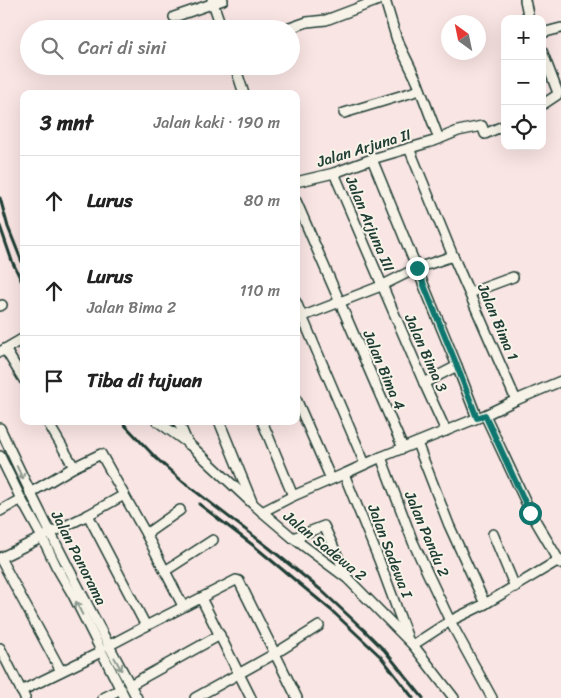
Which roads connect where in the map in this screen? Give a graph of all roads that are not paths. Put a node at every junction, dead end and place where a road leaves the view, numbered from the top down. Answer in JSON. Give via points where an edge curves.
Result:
{"nodes":[{"id":1,"x":223,"y":0,"type":"edge"},
{"id":2,"x":379,"y":0,"type":"edge"},
{"id":3,"x":385,"y":0,"type":"edge"},
{"id":4,"x":525,"y":0,"type":"edge"},
{"id":5,"x":212,"y":2,"type":"edge"},
{"id":6,"x":529,"y":15,"type":"edge"},
{"id":7,"x":174,"y":17,"type":"dead end"},
{"id":8,"x":219,"y":20,"type":"edge"},
{"id":9,"x":300,"y":24,"type":"edge"},
{"id":10,"x":561,"y":28,"type":"edge"},
{"id":11,"x":546,"y":32,"type":"edge"},
{"id":12,"x":546,"y":58,"type":"edge"},
{"id":13,"x":237,"y":75,"type":"edge"},
{"id":14,"x":557,"y":79,"type":"edge"},
{"id":15,"x":240,"y":90,"type":"edge"},
{"id":16,"x":420,"y":90,"type":"junction"},
{"id":17,"x":546,"y":102,"type":"edge"},
{"id":18,"x":344,"y":113,"type":"dead end"},
{"id":19,"x":501,"y":127,"type":"edge"},
{"id":20,"x":439,"y":139,"type":"junction"},
{"id":21,"x":409,"y":148,"type":"junction"},
{"id":22,"x":372,"y":159,"type":"junction"},
{"id":23,"x":334,"y":173,"type":"junction"},
{"id":24,"x":300,"y":181,"type":"edge"},
{"id":25,"x":300,"y":210,"type":"edge"},
{"id":26,"x":453,"y":256,"type":"junction"},
{"id":27,"x":417,"y":268,"type":"junction"},
{"id":28,"x":513,"y":278,"type":"dead end"},
{"id":29,"x":381,"y":286,"type":"junction"},
{"id":30,"x":470,"y":292,"type":"junction"},
{"id":31,"x":340,"y":302,"type":"junction"},
{"id":32,"x":300,"y":318,"type":"edge"},
{"id":33,"x":300,"y":320,"type":"edge"},
{"id":34,"x":20,"y":340,"type":"edge"},
{"id":35,"x":3,"y":350,"type":"edge"},
{"id":36,"x":457,"y":366,"type":"junction"},
{"id":37,"x":20,"y":374,"type":"edge"},
{"id":38,"x":561,"y":381,"type":"edge"},
{"id":39,"x":424,"y":384,"type":"junction"},
{"id":40,"x":516,"y":400,"type":"junction"},
{"id":41,"x":300,"y":408,"type":"edge"},
{"id":42,"x":481,"y":417,"type":"junction"},
{"id":43,"x":49,"y":425,"type":"edge"},
{"id":44,"x":163,"y":425,"type":"edge"},
{"id":45,"x":180,"y":425,"type":"edge"},
{"id":46,"x":221,"y":425,"type":"edge"},
{"id":47,"x":264,"y":425,"type":"edge"},
{"id":48,"x":0,"y":428,"type":"edge"},
{"id":49,"x":446,"y":431,"type":"junction"},
{"id":50,"x":417,"y":442,"type":"junction"},
{"id":51,"x":189,"y":444,"type":"junction"},
{"id":52,"x":403,"y":448,"type":"junction"},
{"id":53,"x":0,"y":456,"type":"edge"},
{"id":54,"x":381,"y":457,"type":"junction"},
{"id":55,"x":365,"y":464,"type":"junction"},
{"id":56,"x":74,"y":467,"type":"junction"},
{"id":57,"x":344,"y":474,"type":"junction"},
{"id":58,"x":331,"y":479,"type":"junction"},
{"id":59,"x":30,"y":493,"type":"junction"},
{"id":60,"x":124,"y":496,"type":"junction"},
{"id":61,"x":293,"y":496,"type":"junction"},
{"id":62,"x":21,"y":499,"type":"junction"},
{"id":63,"x":253,"y":504,"type":"junction"},
{"id":64,"x":180,"y":510,"type":"dead end"},
{"id":65,"x":0,"y":511,"type":"edge"},
{"id":66,"x":262,"y":512,"type":"junction"},
{"id":67,"x":88,"y":515,"type":"junction"},
{"id":68,"x":146,"y":534,"type":"junction"},
{"id":69,"x":493,"y":534,"type":"dead end"},
{"id":70,"x":46,"y":535,"type":"junction"},
{"id":71,"x":292,"y":538,"type":"junction"},
{"id":72,"x":213,"y":540,"type":"dead end"},
{"id":73,"x":0,"y":558,"type":"edge"},
{"id":74,"x":560,"y":562,"type":"edge"},
{"id":75,"x":165,"y":571,"type":"junction"},
{"id":76,"x":348,"y":579,"type":"junction"},
{"id":77,"x":515,"y":586,"type":"junction"},
{"id":78,"x":201,"y":598,"type":"junction"},
{"id":79,"x":485,"y":604,"type":"junction"},
{"id":80,"x":184,"y":606,"type":"junction"},
{"id":81,"x":450,"y":621,"type":"junction"},
{"id":82,"x":146,"y":626,"type":"junction"},
{"id":83,"x":319,"y":626,"type":"dead end"},
{"id":84,"x":220,"y":635,"type":"junction"},
{"id":85,"x":410,"y":642,"type":"junction"},
{"id":86,"x":105,"y":649,"type":"junction"},
{"id":87,"x":1,"y":651,"type":"edge"},
{"id":88,"x":276,"y":653,"type":"junction"},
{"id":89,"x":61,"y":671,"type":"junction"},
{"id":90,"x":240,"y":674,"type":"junction"},
{"id":91,"x":125,"y":691,"type":"edge"},
{"id":92,"x":23,"y":694,"type":"edge"},
{"id":93,"x":103,"y":698,"type":"edge"},
{"id":94,"x":137,"y":698,"type":"edge"},
{"id":95,"x":195,"y":698,"type":"edge"},
{"id":96,"x":252,"y":698,"type":"edge"},
{"id":97,"x":297,"y":698,"type":"edge"},
{"id":98,"x":454,"y":698,"type":"edge"},
{"id":99,"x":492,"y":698,"type":"edge"}],
"edges":[{"from":1,"to":5,"type":"street"},
{"from":2,"to":9,"type":"street","via":[[326,20]]},
{"from":3,"to":16,"type":"street","via":[[397,40]]},
{"from":4,"to":6,"type":"street"},
{"from":5,"to":7,"type":"street"},
{"from":5,"to":8,"type":"street"},
{"from":10,"to":11,"type":"street"},
{"from":12,"to":14,"type":"street"},
{"from":13,"to":15,"type":"street"},
{"from":14,"to":17,"type":"street","via":[[558,93]]},
{"from":16,"to":18,"type":"street"},
{"from":16,"to":20,"type":"street"},
{"from":19,"to":20,"type":"street","name":"Jalan Arjuna II","via":[[485,134],[482,126]]},
{"from":20,"to":21,"type":"street","name":"Jalan Arjuna II"},
{"from":21,"to":22,"type":"street","name":"Jalan Arjuna II"},
{"from":21,"to":26,"type":"street","name":"Jalan Bima 1"},
{"from":22,"to":23,"type":"street","name":"Jalan Arjuna II"},
{"from":22,"to":27,"type":"street"},
{"from":23,"to":24,"type":"street","name":"Jalan Arjuna II"},
{"from":23,"to":29,"type":"street","name":"Jalan Arjuna III"},
{"from":25,"to":31,"type":"street","name":"Jalan Bima 4"},
{"from":26,"to":27,"type":"street"},
{"from":26,"to":30,"type":"street","name":"Jalan Bima 1"},
{"from":27,"to":29,"type":"street"},
{"from":27,"to":36,"type":"street"},
{"from":28,"to":30,"type":"street"},
{"from":29,"to":31,"type":"street"},
{"from":29,"to":39,"type":"street","name":"Jalan Bima 3"},
{"from":30,"to":40,"type":"street","name":"Jalan Bima 1"},
{"from":31,"to":32,"type":"street"},
{"from":31,"to":52,"type":"street","name":"Jalan Bima 4"},
{"from":33,"to":55,"type":"street"},
{"from":34,"to":35,"type":"street"},
{"from":35,"to":37,"type":"street"},
{"from":36,"to":39,"type":"street"},
{"from":36,"to":42,"type":"street"},
{"from":38,"to":40,"type":"street"},
{"from":39,"to":49,"type":"street","name":"Jalan Bima 3"},
{"from":40,"to":42,"type":"street"},
{"from":41,"to":58,"type":"street"},
{"from":42,"to":49,"type":"street"},
{"from":42,"to":74,"type":"street","via":[[530,513]]},
{"from":43,"to":56,"type":"street"},
{"from":44,"to":51,"type":"street"},
{"from":45,"to":51,"type":"street"},
{"from":46,"to":63,"type":"street"},
{"from":47,"to":61,"type":"street"},
{"from":48,"to":59,"type":"street","name":"Jalan Panorama","one_way":true},
{"from":49,"to":50,"type":"street"},
{"from":50,"to":52,"type":"street"},
{"from":50,"to":79,"type":"street","via":[[449,525]]},
{"from":51,"to":63,"type":"street","name":"Jalan Sadewa 2"},
{"from":52,"to":54,"type":"street"},
{"from":53,"to":62,"type":"street"},
{"from":54,"to":55,"type":"street"},
{"from":54,"to":81,"type":"street","name":"Jalan Pandu 2","via":[[413,542]]},
{"from":55,"to":57,"type":"street"},
{"from":56,"to":59,"type":"street"},
{"from":56,"to":60,"type":"street","via":[[102,454]]},
{"from":57,"to":58,"type":"street"},
{"from":57,"to":85,"type":"street","name":"Jalan Sadewa I"},
{"from":58,"to":61,"type":"street"},
{"from":59,"to":70,"type":"street","name":"Jalan Panorama"},
{"from":60,"to":67,"type":"street"},
{"from":60,"to":68,"type":"street"},
{"from":61,"to":66,"type":"street"},
{"from":62,"to":65,"type":"street"},
{"from":62,"to":70,"type":"street"},
{"from":63,"to":66,"type":"street","name":"Jalan Sadewa 2"},
{"from":64,"to":68,"type":"street"},
{"from":66,"to":71,"type":"street","name":"Jalan Sadewa 2"},
{"from":67,"to":70,"type":"street"},
{"from":67,"to":82,"type":"street"},
{"from":68,"to":75,"type":"street"},
{"from":69,"to":77,"type":"street"},
{"from":70,"to":73,"type":"street"},
{"from":70,"to":86,"type":"street","via":[[56,566]]},
{"from":71,"to":76,"type":"street","name":"Jalan Sadewa 2"},
{"from":71,"to":76,"type":"street","via":[[324,526]]},
{"from":72,"to":75,"type":"street"},
{"from":73,"to":89,"type":"street"},
{"from":74,"to":77,"type":"street"},
{"from":75,"to":80,"type":"street"},
{"from":76,"to":85,"type":"street","name":"Jalan Sadewa 2"},
{"from":77,"to":79,"type":"street"},
{"from":78,"to":80,"type":"street"},
{"from":78,"to":84,"type":"street"},
{"from":78,"to":88,"type":"street","via":[[239,581]]},
{"from":79,"to":81,"type":"street"},
{"from":80,"to":82,"type":"street"},
{"from":81,"to":85,"type":"street"},
{"from":81,"to":99,"type":"street","name":"Jalan Pandu 2"},
{"from":82,"to":86,"type":"street"},
{"from":83,"to":88,"type":"street"},
{"from":84,"to":90,"type":"street"},
{"from":84,"to":91,"type":"street"},
{"from":85,"to":98,"type":"street"},
{"from":86,"to":89,"type":"street"},
{"from":86,"to":91,"type":"street"},
{"from":87,"to":92,"type":"street"},
{"from":88,"to":90,"type":"street"},
{"from":88,"to":97,"type":"street"},
{"from":89,"to":92,"type":"street"},
{"from":90,"to":95,"type":"street"},
{"from":90,"to":96,"type":"street"},
{"from":91,"to":93,"type":"street"},
{"from":91,"to":94,"type":"street"}]}
